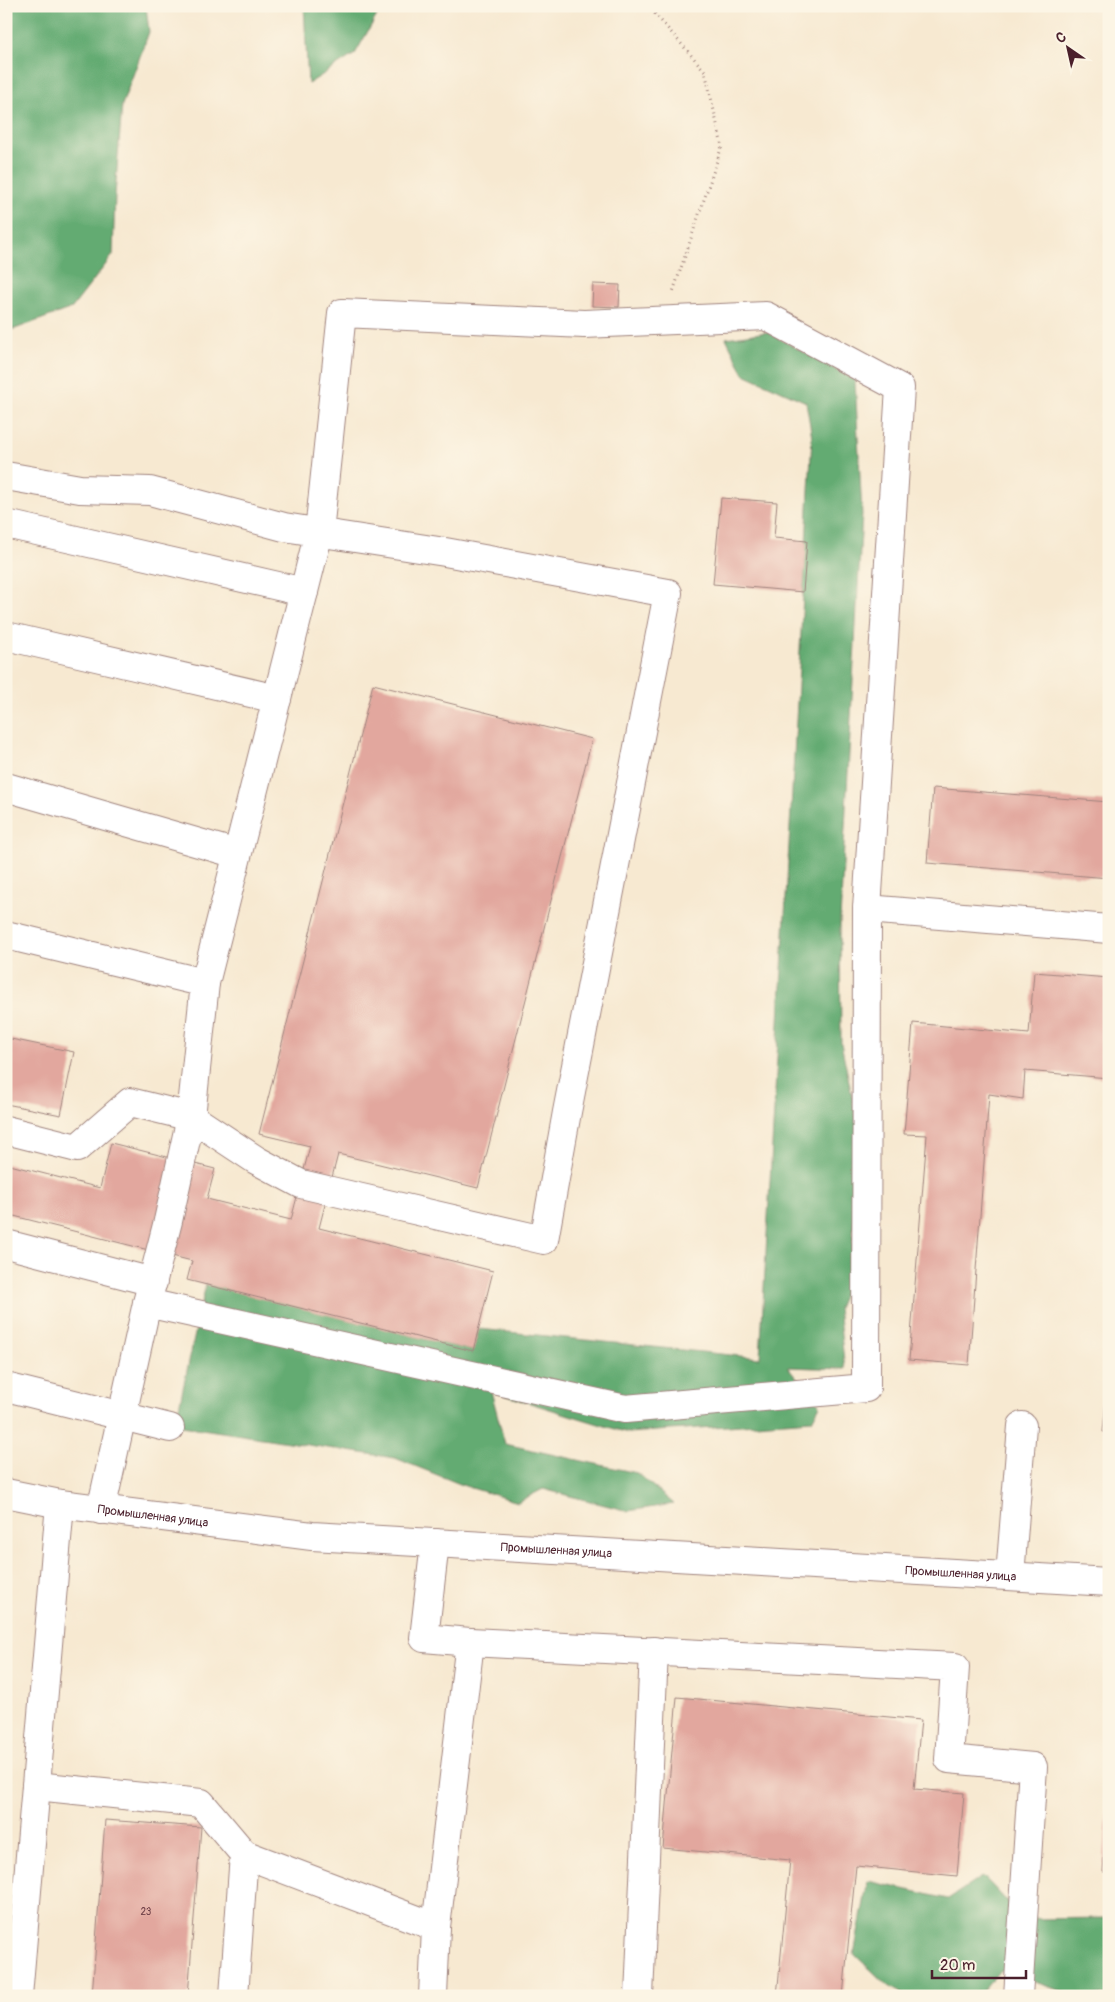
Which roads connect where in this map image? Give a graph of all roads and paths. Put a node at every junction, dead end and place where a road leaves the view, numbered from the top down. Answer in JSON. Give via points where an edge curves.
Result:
{"nodes":[{"id":1,"x":648,"y":6,"type":"edge"},
{"id":2,"x":664,"y":320,"type":"junction"},
{"id":3,"x":6,"y":476,"type":"edge"},
{"id":4,"x":6,"y":524,"type":"edge"},
{"id":5,"x":318,"y":532,"type":"junction"},
{"id":6,"x":304,"y":592,"type":"junction"},
{"id":7,"x":6,"y":636,"type":"edge"},
{"id":8,"x":277,"y":699,"type":"junction"},
{"id":9,"x":6,"y":787,"type":"edge"},
{"id":10,"x":237,"y":854,"type":"junction"},
{"id":11,"x":867,"y":909,"type":"junction"},
{"id":12,"x":1109,"y":929,"type":"edge"},
{"id":13,"x":6,"y":935,"type":"edge"},
{"id":14,"x":204,"y":983,"type":"junction"},
{"id":15,"x":191,"y":1117,"type":"junction"},
{"id":16,"x":6,"y":1130,"type":"edge"},
{"id":17,"x":6,"y":1244,"type":"edge"},
{"id":18,"x":150,"y":1292,"type":"junction"},
{"id":19,"x":6,"y":1387,"type":"edge"},
{"id":20,"x":122,"y":1416,"type":"junction"},
{"id":21,"x":1022,"y":1426,"type":"dead end"},
{"id":22,"x":170,"y":1428,"type":"dead end"},
{"id":23,"x":6,"y":1493,"type":"edge"},
{"id":24,"x":60,"y":1504,"type":"junction"},
{"id":25,"x":101,"y":1510,"type":"junction"},
{"id":26,"x":435,"y":1543,"type":"junction"},
{"id":27,"x":1010,"y":1576,"type":"junction"},
{"id":28,"x":1109,"y":1582,"type":"edge"},
{"id":29,"x":470,"y":1642,"type":"junction"},
{"id":30,"x":654,"y":1650,"type":"junction"},
{"id":31,"x":36,"y":1786,"type":"junction"},
{"id":32,"x":244,"y":1854,"type":"junction"},
{"id":33,"x":436,"y":1927,"type":"junction"},
{"id":34,"x":18,"y":1996,"type":"edge"},
{"id":35,"x":234,"y":1996,"type":"edge"},
{"id":36,"x":433,"y":1996,"type":"edge"},
{"id":37,"x":639,"y":1996,"type":"edge"},
{"id":38,"x":1018,"y":1996,"type":"edge"}],
"edges":[{"from":1,"to":2,"type":"path","via":[[705,71],[722,146]]},
{"from":2,"to":5,"type":"street","via":[[584,324],[342,314]]},
{"from":2,"to":11,"type":"street","via":[[766,316],[900,388]]},
{"from":3,"to":5,"type":"street","via":[[80,489],[150,491],[284,527]]},
{"from":4,"to":6,"type":"street"},
{"from":5,"to":6,"type":"street"},
{"from":5,"to":15,"type":"street","via":[[668,593],[544,1240],[301,1184],[256,1160]]},
{"from":6,"to":8,"type":"street"},
{"from":7,"to":8,"type":"street"},
{"from":8,"to":10,"type":"street"},
{"from":9,"to":10,"type":"street"},
{"from":10,"to":14,"type":"street"},
{"from":11,"to":12,"type":"street"},
{"from":11,"to":18,"type":"street","via":[[866,1388],[625,1409]]},
{"from":13,"to":14,"type":"street"},
{"from":14,"to":15,"type":"street"},
{"from":15,"to":16,"type":"street","via":[[130,1102],[77,1148]]},
{"from":15,"to":18,"type":"street"},
{"from":17,"to":18,"type":"street"},
{"from":18,"to":20,"type":"street"},
{"from":19,"to":20,"type":"street"},
{"from":20,"to":22,"type":"street"},
{"from":20,"to":25,"type":"street"},
{"from":21,"to":27,"type":"street"},
{"from":23,"to":24,"type":"street","name":"Промышленная улица"},
{"from":24,"to":25,"type":"street","name":"Промышленная улица"},
{"from":24,"to":31,"type":"street"},
{"from":25,"to":26,"type":"street","name":"Промышленная улица","via":[[312,1536]]},
{"from":26,"to":27,"type":"street","name":"Промышленная улица"},
{"from":26,"to":29,"type":"street","via":[[424,1638]]},
{"from":27,"to":28,"type":"street","name":"Промышленная улица"},
{"from":29,"to":30,"type":"street"},
{"from":29,"to":33,"type":"street"},
{"from":30,"to":37,"type":"street"},
{"from":30,"to":38,"type":"street","via":[[955,1667],[949,1759],[1033,1767]]},
{"from":31,"to":32,"type":"street","via":[[201,1803]]},
{"from":31,"to":34,"type":"street"},
{"from":32,"to":33,"type":"street"},
{"from":32,"to":35,"type":"street"},
{"from":33,"to":36,"type":"street"}]}
